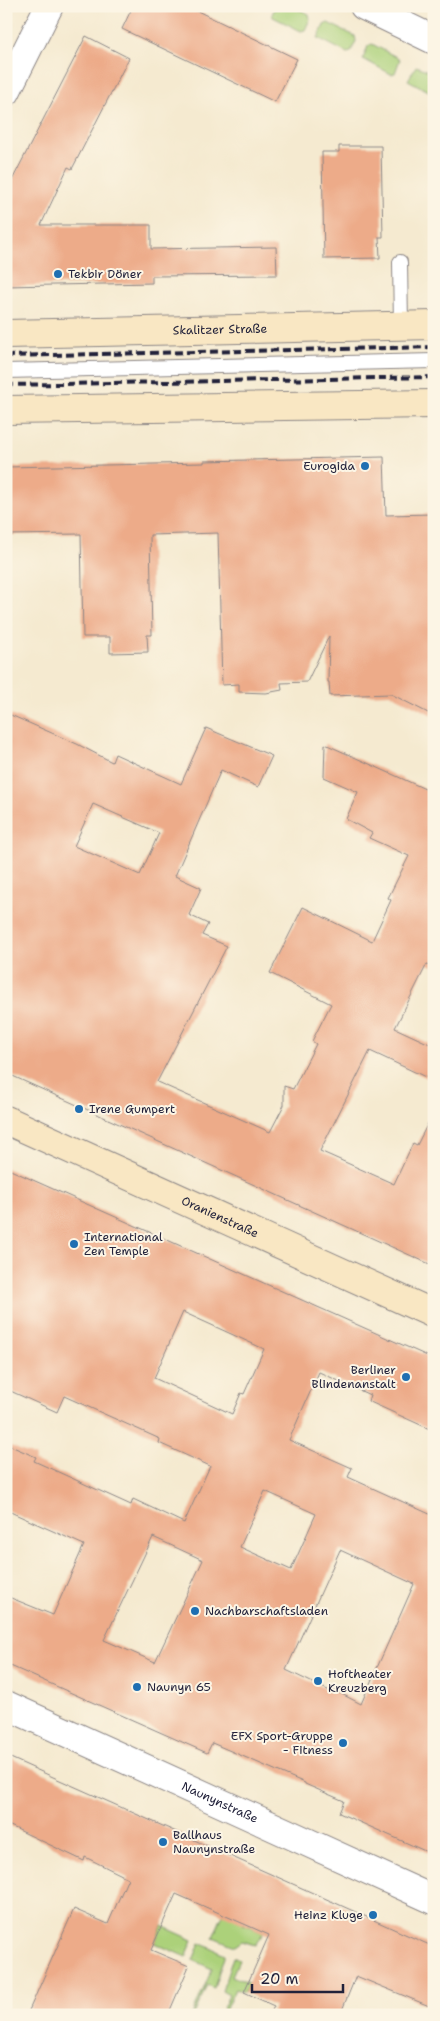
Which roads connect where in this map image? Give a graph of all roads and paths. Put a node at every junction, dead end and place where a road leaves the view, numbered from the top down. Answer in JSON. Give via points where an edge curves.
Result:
{"nodes":[{"id":1,"x":49,"y":6,"type":"edge"},
{"id":2,"x":364,"y":6,"type":"edge"},
{"id":3,"x":434,"y":40,"type":"edge"},
{"id":4,"x":6,"y":92,"type":"edge"},
{"id":5,"x":400,"y":262,"type":"dead end"},
{"id":6,"x":401,"y":325,"type":"junction"},
{"id":7,"x":434,"y":325,"type":"edge"},
{"id":8,"x":6,"y":334,"type":"edge"},
{"id":9,"x":434,"y":361,"type":"edge"},
{"id":10,"x":6,"y":372,"type":"edge"},
{"id":11,"x":434,"y":404,"type":"edge"},
{"id":12,"x":6,"y":410,"type":"edge"},
{"id":13,"x":6,"y":1120,"type":"edge"},
{"id":14,"x":434,"y":1314,"type":"edge"},
{"id":15,"x":6,"y":1705,"type":"edge"},
{"id":16,"x":434,"y":1900,"type":"edge"}],
"edges":[{"from":1,"to":4,"type":"street"},
{"from":2,"to":3,"type":"street"},
{"from":5,"to":6,"type":"lane"},
{"from":6,"to":7,"type":"main road","name":"Skalitzer Straße"},
{"from":6,"to":8,"type":"main road","name":"Skalitzer Straße"},
{"from":9,"to":10,"type":"lane"},
{"from":11,"to":12,"type":"main road"},
{"from":13,"to":14,"type":"main road","name":"Oranienstraße"},
{"from":15,"to":16,"type":"street","name":"Naunynstraße"}]}
